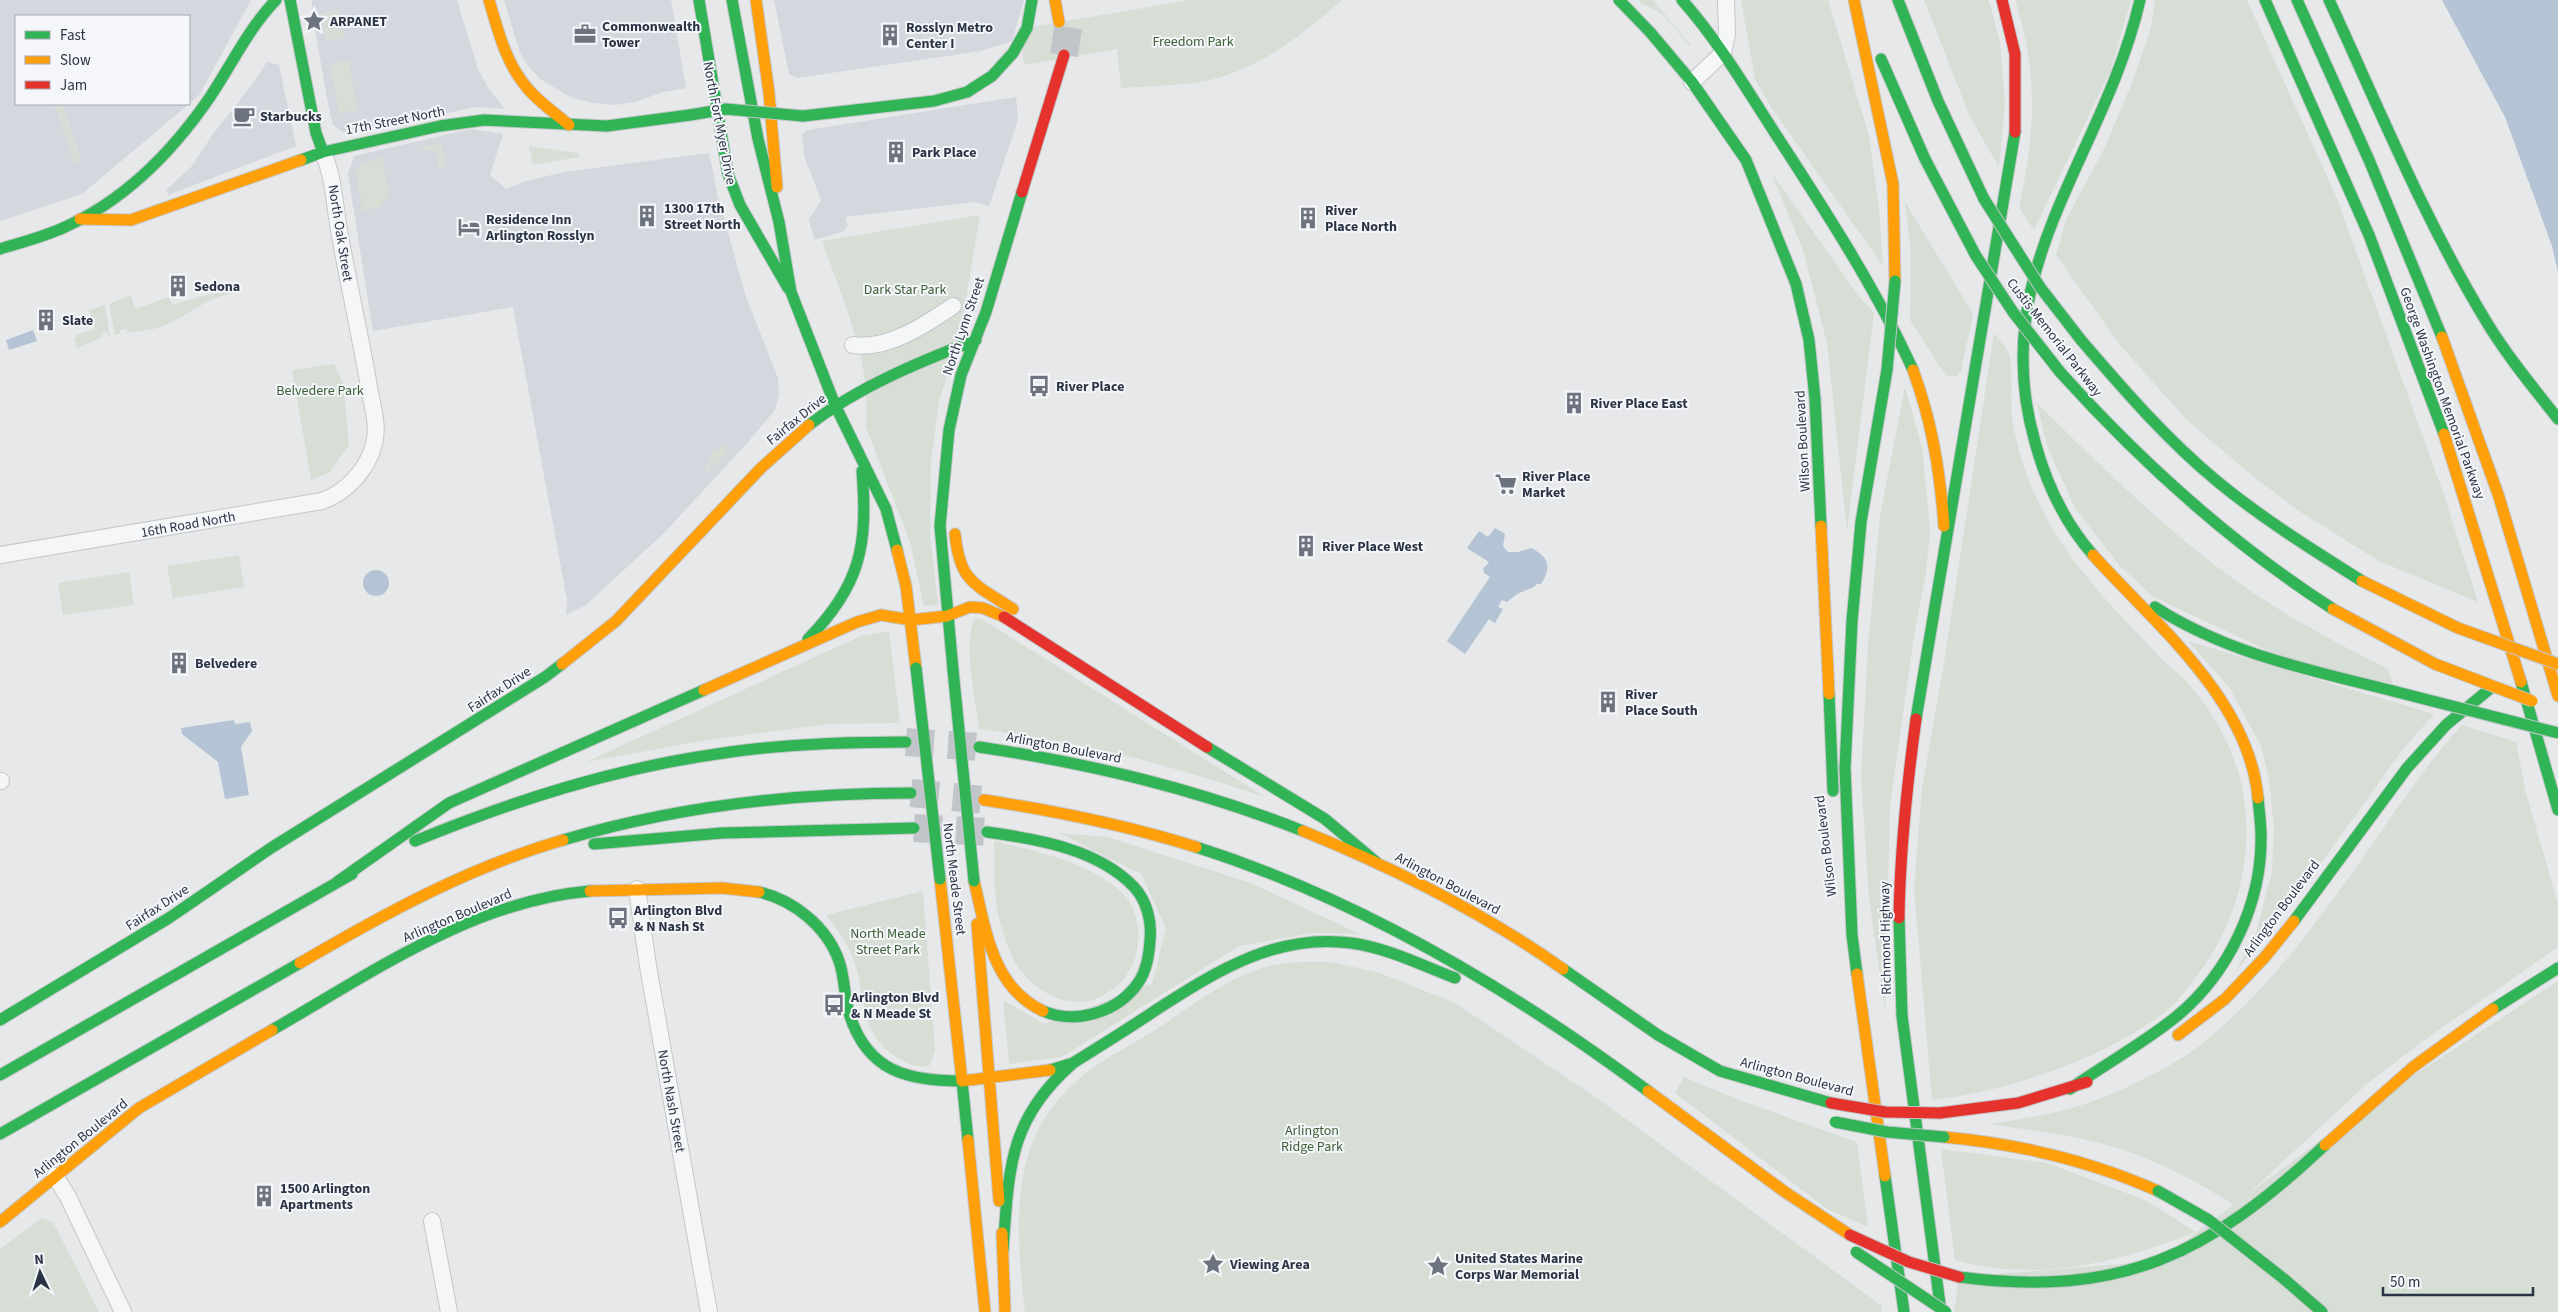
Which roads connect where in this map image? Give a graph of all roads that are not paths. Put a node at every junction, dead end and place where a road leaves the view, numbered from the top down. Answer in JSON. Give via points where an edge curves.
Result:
{"nodes":[{"id":1,"x":276,"y":0,"type":"edge"},
{"id":2,"x":290,"y":0,"type":"edge"},
{"id":3,"x":489,"y":0,"type":"edge"},
{"id":4,"x":699,"y":0,"type":"edge"},
{"id":5,"x":732,"y":0,"type":"edge"},
{"id":6,"x":756,"y":0,"type":"edge"},
{"id":7,"x":1032,"y":0,"type":"edge"},
{"id":8,"x":1055,"y":0,"type":"edge"},
{"id":9,"x":1619,"y":0,"type":"edge"},
{"id":10,"x":1682,"y":0,"type":"edge"},
{"id":11,"x":1726,"y":0,"type":"edge"},
{"id":12,"x":1854,"y":0,"type":"edge"},
{"id":13,"x":1862,"y":0,"type":"edge"},
{"id":14,"x":1898,"y":0,"type":"edge"},
{"id":15,"x":2002,"y":0,"type":"edge"},
{"id":16,"x":2140,"y":0,"type":"edge"},
{"id":17,"x":2265,"y":0,"type":"edge"},
{"id":18,"x":2297,"y":0,"type":"edge"},
{"id":19,"x":2329,"y":0,"type":"edge"},
{"id":20,"x":1066,"y":19,"type":"tunnel mouth"},
{"id":21,"x":1723,"y":53,"type":"junction"},
{"id":22,"x":1064,"y":55,"type":"tunnel mouth"},
{"id":23,"x":1692,"y":82,"type":"junction"},
{"id":24,"x":569,"y":125,"type":"junction"},
{"id":25,"x":323,"y":152,"type":"junction"},
{"id":26,"x":80,"y":219,"type":"junction"},
{"id":27,"x":779,"y":222,"type":"junction"},
{"id":28,"x":0,"y":249,"type":"edge"},
{"id":29,"x":790,"y":292,"type":"junction"},
{"id":30,"x":953,"y":306,"type":"dead end"},
{"id":31,"x":976,"y":340,"type":"junction"},
{"id":32,"x":853,"y":345,"type":"dead end"},
{"id":33,"x":835,"y":405,"type":"junction"},
{"id":34,"x":2558,"y":419,"type":"edge"},
{"id":35,"x":946,"y":450,"type":"junction"},
{"id":36,"x":861,"y":458,"type":"junction"},
{"id":37,"x":364,"y":466,"type":"joint"},
{"id":38,"x":0,"y":555,"type":"edge"},
{"id":39,"x":1943,"y":564,"type":"junction"},
{"id":40,"x":2112,"y":575,"type":"junction"},
{"id":41,"x":947,"y":616,"type":"junction"},
{"id":42,"x":911,"y":620,"type":"junction"},
{"id":43,"x":2558,"y":646,"type":"edge"},
{"id":44,"x":796,"y":650,"type":"junction"},
{"id":45,"x":2558,"y":664,"type":"edge"},
{"id":46,"x":1098,"y":678,"type":"junction"},
{"id":47,"x":2558,"y":696,"type":"edge"},
{"id":48,"x":2540,"y":704,"type":"dead end"},
{"id":49,"x":2558,"y":733,"type":"edge"},
{"id":50,"x":906,"y":742,"type":"tunnel mouth"},
{"id":51,"x":979,"y":747,"type":"tunnel mouth"},
{"id":52,"x":911,"y":793,"type":"tunnel mouth"},
{"id":53,"x":984,"y":800,"type":"tunnel mouth"},
{"id":54,"x":1834,"y":804,"type":"dead end"},
{"id":55,"x":2558,"y":810,"type":"edge"},
{"id":56,"x":1835,"y":822,"type":"dead end"},
{"id":57,"x":914,"y":828,"type":"tunnel mouth"},
{"id":58,"x":987,"y":832,"type":"tunnel mouth"},
{"id":59,"x":532,"y":850,"type":"junction"},
{"id":60,"x":1376,"y":862,"type":"junction"},
{"id":61,"x":974,"y":881,"type":"junction"},
{"id":62,"x":337,"y":882,"type":"junction"},
{"id":63,"x":637,"y":889,"type":"junction"},
{"id":64,"x":1852,"y":934,"type":"junction"},
{"id":65,"x":2558,"y":968,"type":"edge"},
{"id":66,"x":1524,"y":1005,"type":"junction"},
{"id":67,"x":0,"y":1020,"type":"edge"},
{"id":68,"x":2171,"y":1040,"type":"dead end"},
{"id":69,"x":1073,"y":1063,"type":"junction"},
{"id":70,"x":2130,"y":1063,"type":"dead end"},
{"id":71,"x":1720,"y":1071,"type":"junction"},
{"id":72,"x":0,"y":1075,"type":"edge"},
{"id":73,"x":989,"y":1078,"type":"junction"},
{"id":74,"x":962,"y":1081,"type":"junction"},
{"id":75,"x":2070,"y":1089,"type":"junction"},
{"id":76,"x":1761,"y":1096,"type":"dead end"},
{"id":77,"x":1831,"y":1121,"type":"dead end"},
{"id":78,"x":0,"y":1134,"type":"edge"},
{"id":79,"x":55,"y":1176,"type":"junction"},
{"id":80,"x":1800,"y":1204,"type":"junction"},
{"id":81,"x":432,"y":1221,"type":"dead end"},
{"id":82,"x":0,"y":1222,"type":"edge"},
{"id":83,"x":1003,"y":1250,"type":"junction"},
{"id":84,"x":123,"y":1312,"type":"edge"},
{"id":85,"x":449,"y":1312,"type":"edge"},
{"id":86,"x":709,"y":1312,"type":"edge"},
{"id":87,"x":985,"y":1312,"type":"edge"},
{"id":88,"x":1005,"y":1312,"type":"edge"},
{"id":89,"x":1904,"y":1312,"type":"edge"},
{"id":90,"x":1941,"y":1312,"type":"edge"},
{"id":91,"x":1946,"y":1312,"type":"edge"},
{"id":92,"x":2322,"y":1312,"type":"edge"}],
"edges":[{"from":1,"to":26,"type":"main road","via":[[251,28],[211,97],[173,146],[129,186]]},
{"from":2,"to":25,"type":"main road","name":"North Oak Street","via":[[316,132]]},
{"from":3,"to":24,"type":"main road","via":[[500,37],[517,75]]},
{"from":4,"to":29,"type":"main road","name":"North Fort Myer Drive","via":[[728,174],[740,206]]},
{"from":5,"to":27,"type":"main road","name":"North Fort Myer Drive","via":[[758,139]]},
{"from":6,"to":27,"type":"main road","name":"North Fort Myer Drive","via":[[775,136]]},
{"from":7,"to":24,"type":"main road","name":"17th Street North","bridge":true,"via":[[1027,28],[1013,53],[992,76],[967,92],[934,101],[803,116],[726,109],[614,125]]},
{"from":8,"to":20,"type":"main road"},
{"from":9,"to":23,"type":"main road","name":"Wilson Boulevard"},
{"from":10,"to":21,"type":"main road"},
{"from":11,"to":21,"type":"street","via":[[1727,34]]},
{"from":12,"to":64,"type":"main road","bridge":true,"via":[[1893,184],[1895,281],[1887,370],[1861,522],[1852,621],[1845,768]]},
{"from":13,"to":48,"type":"main road","name":"Custis Memorial Parkway","bridge":true,"via":[[1907,124],[1976,256],[2013,312],[2113,432],[2186,502],[2272,570],[2333,609],[2436,664]]},
{"from":14,"to":45,"type":"main road","name":"Custis Memorial Parkway","bridge":true,"via":[[1949,129],[1984,199],[2040,287],[2080,340],[2151,420],[2199,466],[2279,527],[2362,580],[2457,628],[2522,654]]},
{"from":15,"to":39,"type":"main road","via":[[2015,54],[2016,128]]},
{"from":16,"to":40,"type":"main road","via":[[2119,70],[2041,246],[2031,283],[2023,346],[2028,421],[2042,470],[2069,522]]},
{"from":17,"to":55,"type":"main road","name":"George Washington Memorial Parkway","via":[[2345,179],[2425,381],[2471,517]]},
{"from":18,"to":47,"type":"main road","name":"George Washington Memorial Parkway","via":[[2371,164],[2454,369],[2517,556]]},
{"from":19,"to":34,"type":"main road","via":[[2432,227],[2479,313]]},
{"from":21,"to":23,"type":"street"},
{"from":21,"to":39,"type":"main road","via":[[1859,263],[1913,366],[1934,438],[1943,501]]},
{"from":22,"to":31,"type":"main road","name":"North Lynn Street"},
{"from":23,"to":54,"type":"main road","name":"Wilson Boulevard","via":[[1746,160],[1796,284],[1809,340],[1815,399]]},
{"from":24,"to":25,"type":"main road","name":"17th Street North","via":[[469,122],[406,132]]},
{"from":25,"to":26,"type":"main road","name":"17th Street North","via":[[131,220]]},
{"from":25,"to":37,"type":"street","name":"North Oak Street","via":[[334,183],[338,227],[374,422],[374,445]]},
{"from":26,"to":28,"type":"main road","via":[[64,228]]},
{"from":27,"to":29,"type":"main road","name":"North Fort Myer Drive"},
{"from":29,"to":33,"type":"main road","name":"North Fort Myer Drive"},
{"from":30,"to":32,"type":"street","via":[[894,339],[874,346]]},
{"from":31,"to":33,"type":"main road","name":"Fairfax Drive"},
{"from":31,"to":35,"type":"main road","name":"North Lynn Street","via":[[957,391]]},
{"from":33,"to":36,"type":"main road","name":"North Fort Myer Drive"},
{"from":33,"to":67,"type":"main road","name":"Fairfax Drive","via":[[781,449],[616,621],[574,656],[513,698],[266,852],[169,918]]},
{"from":35,"to":41,"type":"main road","name":"North Lynn Street","via":[[940,526]]},
{"from":35,"to":46,"type":"main road","via":[[958,561],[966,576],[1054,636]]},
{"from":36,"to":42,"type":"main road","name":"North Meade Street","via":[[886,509],[903,572]]},
{"from":36,"to":44,"type":"main road","via":[[865,527],[856,570],[836,608]]},
{"from":37,"to":38,"type":"street","name":"16th Road North","via":[[346,488],[322,501]]},
{"from":39,"to":90,"type":"main road","name":"Richmond Highway","via":[[1907,785],[1898,941],[1902,1016]]},
{"from":40,"to":49,"type":"main road","bridge":true,"via":[[2167,615],[2216,641],[2261,657]]},
{"from":40,"to":75,"type":"main road","via":[[2203,673],[2235,720],[2256,779],[2261,803],[2262,845],[2257,885],[2246,921],[2231,952],[2206,987],[2154,1033]]},
{"from":41,"to":42,"type":"main road"},
{"from":41,"to":46,"type":"main road","via":[[970,607],[993,611]]},
{"from":41,"to":61,"type":"main road","name":"North Meade Street","bridge":true},
{"from":42,"to":44,"type":"main road","via":[[888,615],[868,618]]},
{"from":42,"to":74,"type":"main road","name":"North Meade Street","bridge":true},
{"from":43,"to":68,"type":"main road","name":"Arlington Boulevard","bridge":true,"via":[[2511,672],[2448,721],[2409,763],[2267,956],[2214,1009]]},
{"from":44,"to":62,"type":"main road","via":[[449,803]]},
{"from":46,"to":60,"type":"main road","via":[[1325,818]]},
{"from":50,"to":62,"type":"main road","via":[[828,741],[764,746],[616,772],[552,789],[474,816],[415,841]]},
{"from":51,"to":60,"type":"main road","name":"Arlington Boulevard","via":[[1060,758],[1167,784],[1272,819]]},
{"from":52,"to":59,"type":"main road","name":"Arlington Boulevard","via":[[804,795],[709,805],[635,820]]},
{"from":53,"to":66,"type":"main road","via":[[1046,808],[1122,824],[1262,871],[1327,897],[1395,930],[1459,964]]},
{"from":56,"to":64,"type":"main road","name":"Wilson Boulevard"},
{"from":57,"to":59,"type":"main road","via":[[722,833]]},
{"from":58,"to":61,"type":"main road","via":[[1067,850],[1128,881],[1141,897],[1151,926],[1150,953],[1140,980],[1124,998],[1099,1013],[1071,1017],[1042,1011],[1018,994],[1001,970],[991,948]]},
{"from":59,"to":78,"type":"main road","name":"Arlington Boulevard","via":[[461,877],[395,910]]},
{"from":60,"to":71,"type":"main road","name":"Arlington Boulevard","via":[[1464,907],[1534,948],[1658,1035]]},
{"from":61,"to":73,"type":"main road","name":"North Meade Street"},
{"from":62,"to":72,"type":"main road"},
{"from":63,"to":74,"type":"main road","name":"Arlington Boulevard","via":[[751,890],[777,896],[813,924],[835,951],[854,1026],[872,1053],[887,1066],[913,1078]]},
{"from":63,"to":79,"type":"main road","name":"Arlington Boulevard","via":[[569,893],[536,900],[488,915],[420,946],[167,1091],[123,1120]]},
{"from":63,"to":86,"type":"street","name":"North Nash Street"},
{"from":64,"to":89,"type":"main road","name":"Richmond Highway"},
{"from":65,"to":80,"type":"main road","bridge":true,"via":[[2422,1059],[2259,1203],[2211,1237],[2130,1272],[2048,1285],[2019,1285],[1960,1277],[1909,1262],[1850,1235]]},
{"from":66,"to":69,"type":"main road","via":[[1386,951],[1334,941],[1293,943],[1233,962]]},
{"from":66,"to":80,"type":"main road","via":[[1598,1054]]},
{"from":69,"to":73,"type":"main road","name":"Arlington Boulevard","via":[[1052,1070]]},
{"from":69,"to":83,"type":"main road","via":[[1041,1094],[1017,1137],[1010,1173]]},
{"from":70,"to":75,"type":"main road","name":"Arlington Boulevard"},
{"from":71,"to":75,"type":"main road","name":"Arlington Boulevard","bridge":true,"via":[[1832,1103],[1885,1112],[1940,1113],[2018,1104]]},
{"from":71,"to":76,"type":"main road"},
{"from":73,"to":74,"type":"main road","name":"Arlington Boulevard"},
{"from":73,"to":83,"type":"main road","name":"North Meade Street"},
{"from":74,"to":87,"type":"main road","name":"North Meade Street"},
{"from":77,"to":92,"type":"main road","bridge":true,"via":[[1887,1132],[2001,1142],[2058,1153],[2106,1168],[2158,1190],[2209,1220]]},
{"from":79,"to":82,"type":"main road","name":"Arlington Boulevard"},
{"from":79,"to":84,"type":"street"},
{"from":80,"to":91,"type":"main road","bridge":true,"via":[[1853,1249]]},
{"from":81,"to":85,"type":"street"},
{"from":83,"to":88,"type":"main road","name":"North Meade Street"}]}
